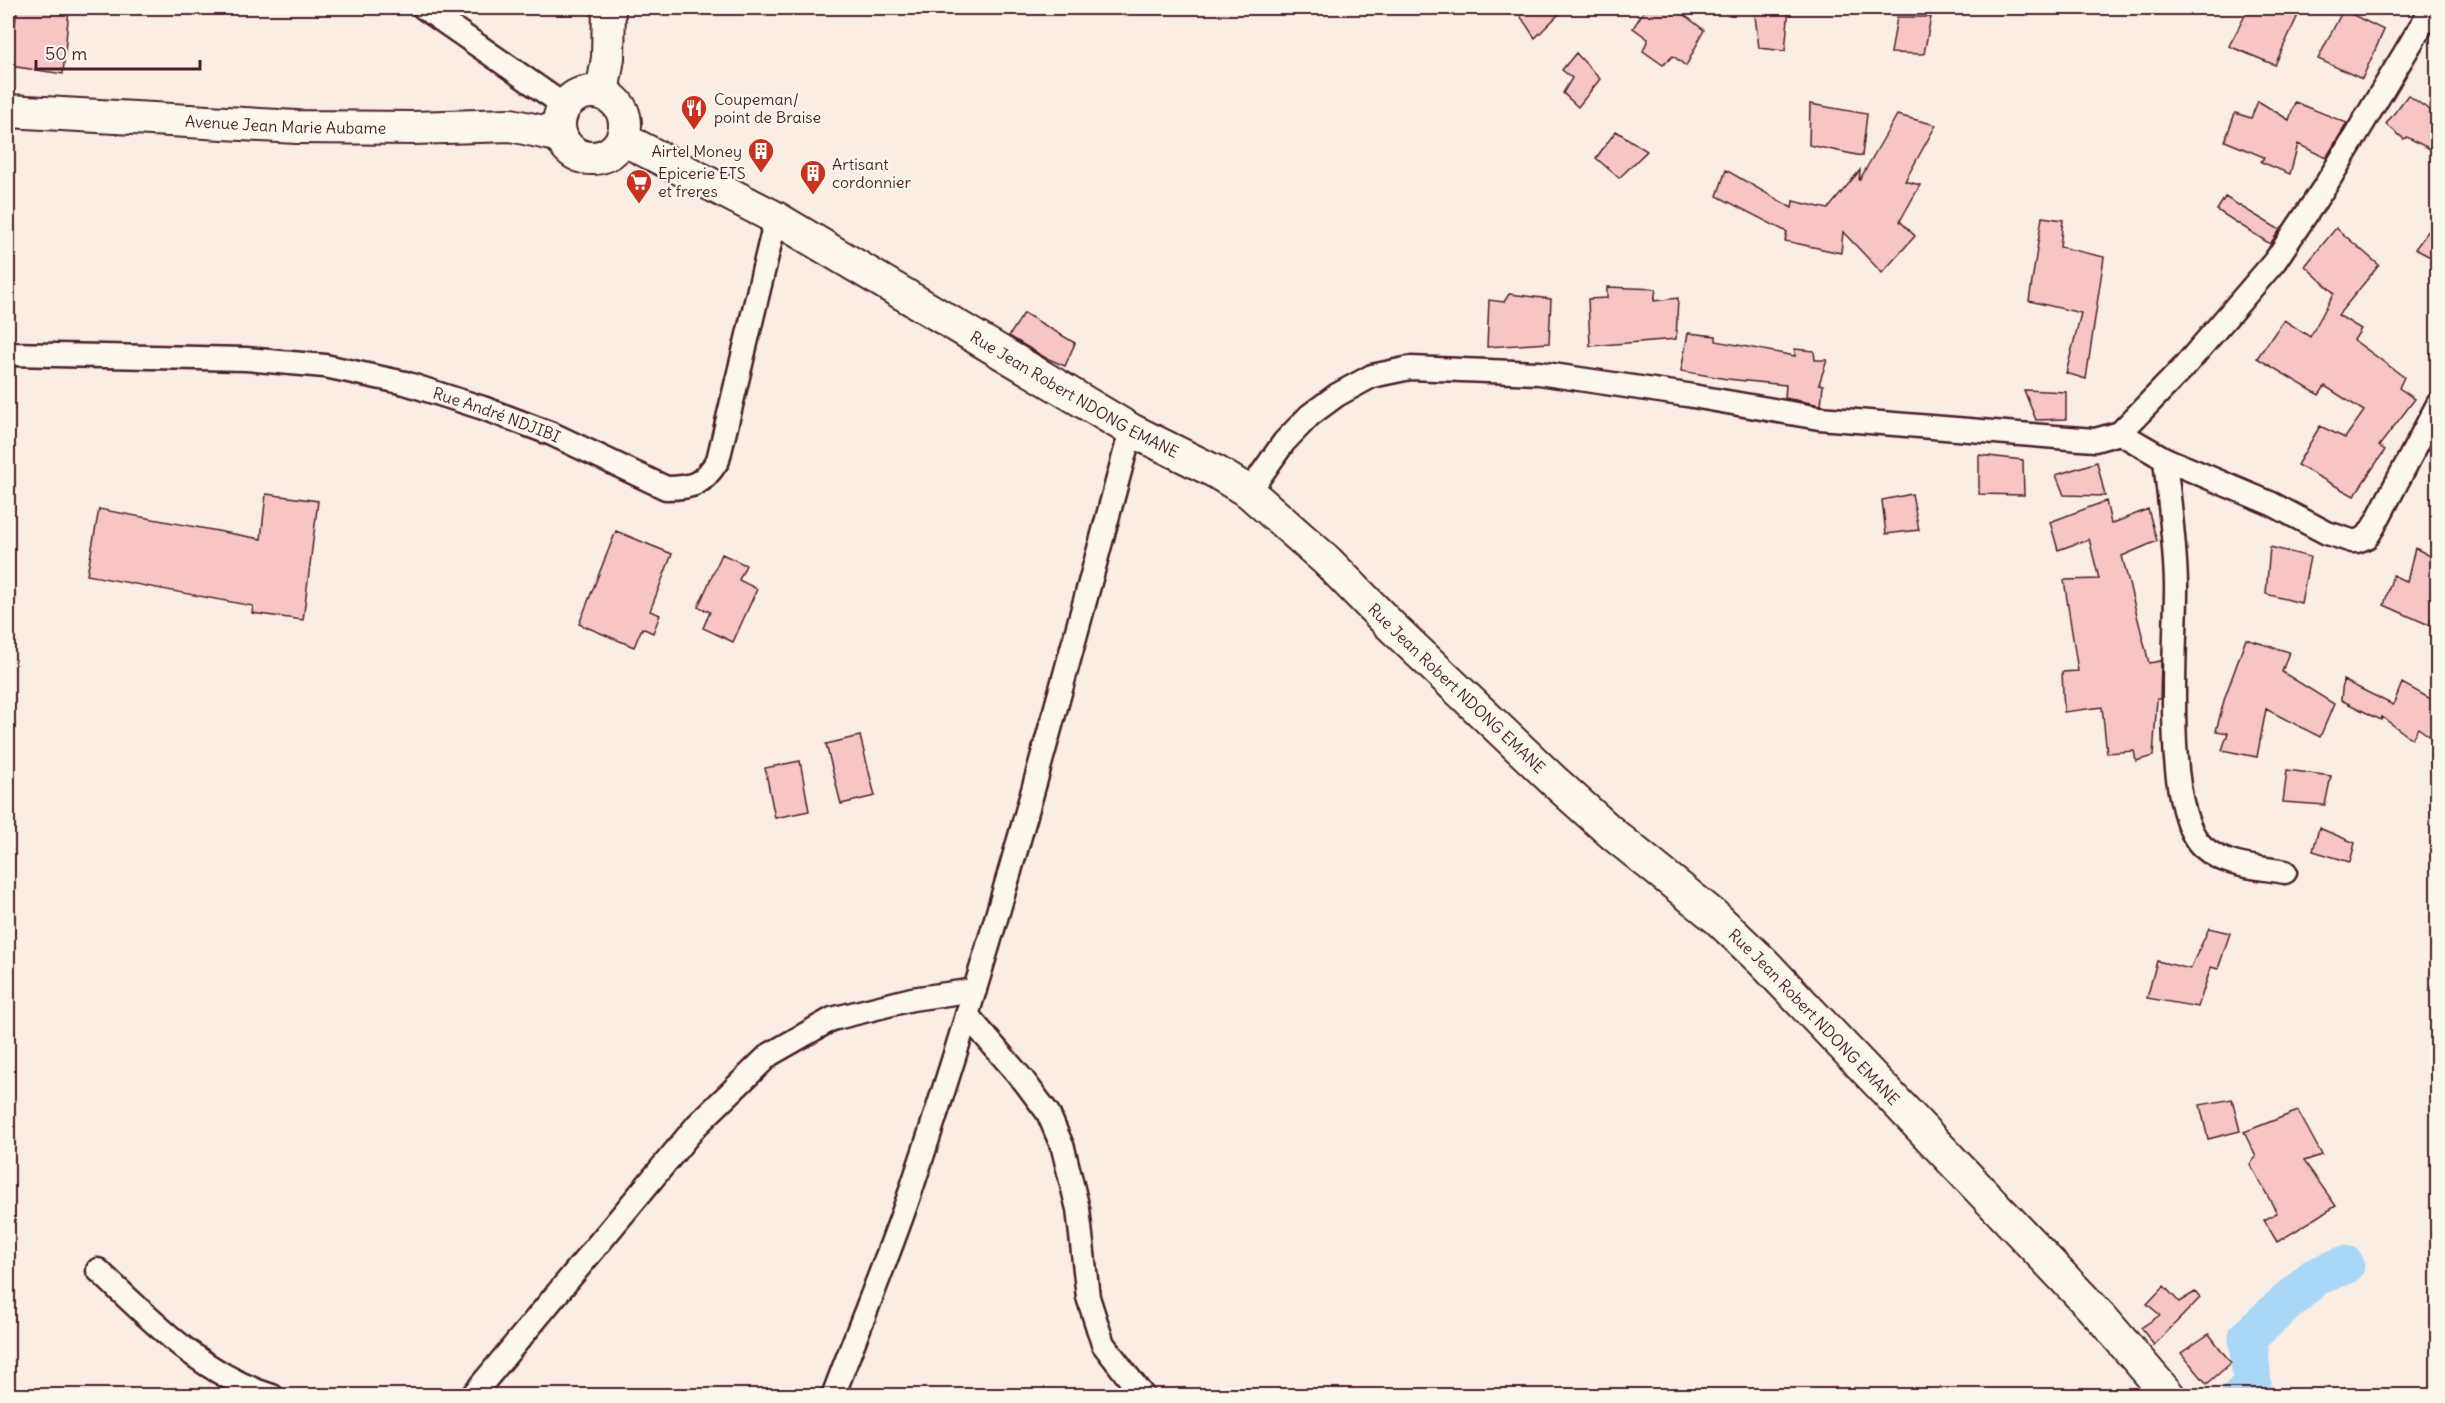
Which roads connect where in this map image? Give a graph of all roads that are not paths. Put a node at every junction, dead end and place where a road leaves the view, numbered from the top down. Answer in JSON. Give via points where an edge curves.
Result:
{"nodes":[{"id":1,"x":424,"y":8,"type":"edge"},
{"id":2,"x":609,"y":8,"type":"edge"},
{"id":3,"x":2432,"y":8,"type":"edge"},
{"id":4,"x":602,"y":93,"type":"junction"},
{"id":5,"x":8,"y":111,"type":"edge"},
{"id":6,"x":563,"y":121,"type":"junction"},
{"id":7,"x":622,"y":139,"type":"junction"},
{"id":8,"x":776,"y":218,"type":"junction"},
{"id":9,"x":8,"y":354,"type":"edge"},
{"id":10,"x":2438,"y":404,"type":"edge"},
{"id":11,"x":1131,"y":430,"type":"junction"},
{"id":12,"x":2120,"y":433,"type":"junction"},
{"id":13,"x":2165,"y":459,"type":"junction"},
{"id":14,"x":1249,"y":492,"type":"junction"},
{"id":15,"x":2285,"y":872,"type":"dead end"},
{"id":16,"x":975,"y":990,"type":"junction"},
{"id":17,"x":967,"y":1015,"type":"junction"},
{"id":18,"x":98,"y":1270,"type":"dead end"},
{"id":19,"x":272,"y":1395,"type":"edge"},
{"id":20,"x":472,"y":1395,"type":"edge"},
{"id":21,"x":833,"y":1395,"type":"edge"},
{"id":22,"x":1143,"y":1395,"type":"edge"},
{"id":23,"x":2169,"y":1395,"type":"edge"}],
"edges":[{"from":1,"to":6,"type":"street"},
{"from":2,"to":4,"type":"street","via":[[608,58]]},
{"from":3,"to":12,"type":"street","via":[[2328,183],[2275,261],[2183,368]]},
{"from":4,"to":6,"type":"street","via":[[581,93]]},
{"from":4,"to":7,"type":"street","via":[[612,98],[624,116],[626,128]]},
{"from":5,"to":6,"type":"street","name":"Avenue Jean Marie Aubame","via":[[297,127],[413,129]]},
{"from":6,"to":7,"type":"street","via":[[570,150],[586,158],[612,152]]},
{"from":7,"to":8,"type":"street","name":"Rue Jean Robert NDONG EMANE"},
{"from":8,"to":9,"type":"street","name":"Rue André NDJIBI","via":[[718,460],[706,478],[686,488],[666,488],[552,434],[483,408],[405,383],[325,366],[246,359]]},
{"from":8,"to":11,"type":"street","name":"Rue Jean Robert NDONG EMANE"},
{"from":10,"to":13,"type":"street","via":[[2374,526],[2367,537],[2357,541],[2327,533],[2272,504]]},
{"from":11,"to":14,"type":"street","name":"Rue Jean Robert NDONG EMANE"},
{"from":11,"to":16,"type":"street","via":[[1046,748]]},
{"from":12,"to":13,"type":"street"},
{"from":12,"to":14,"type":"street","via":[[2096,440],[1831,419],[1539,373],[1410,368],[1372,376],[1311,415],[1284,442]]},
{"from":13,"to":15,"type":"street","via":[[2176,581],[2178,777],[2187,822],[2203,847],[2229,862]]},
{"from":14,"to":23,"type":"street","name":"Rue Jean Robert NDONG EMANE","via":[[1327,561],[1555,782],[1718,919],[1764,963],[2101,1317]]},
{"from":16,"to":17,"type":"street"},
{"from":16,"to":20,"type":"street","via":[[912,999],[832,1019],[769,1055],[697,1125]]},
{"from":17,"to":21,"type":"street","via":[[908,1198]]},
{"from":17,"to":22,"type":"street","via":[[1048,1113],[1063,1148],[1078,1209],[1088,1297],[1103,1344]]},
{"from":18,"to":19,"type":"street","via":[[169,1337],[207,1365],[249,1389]]}]}
